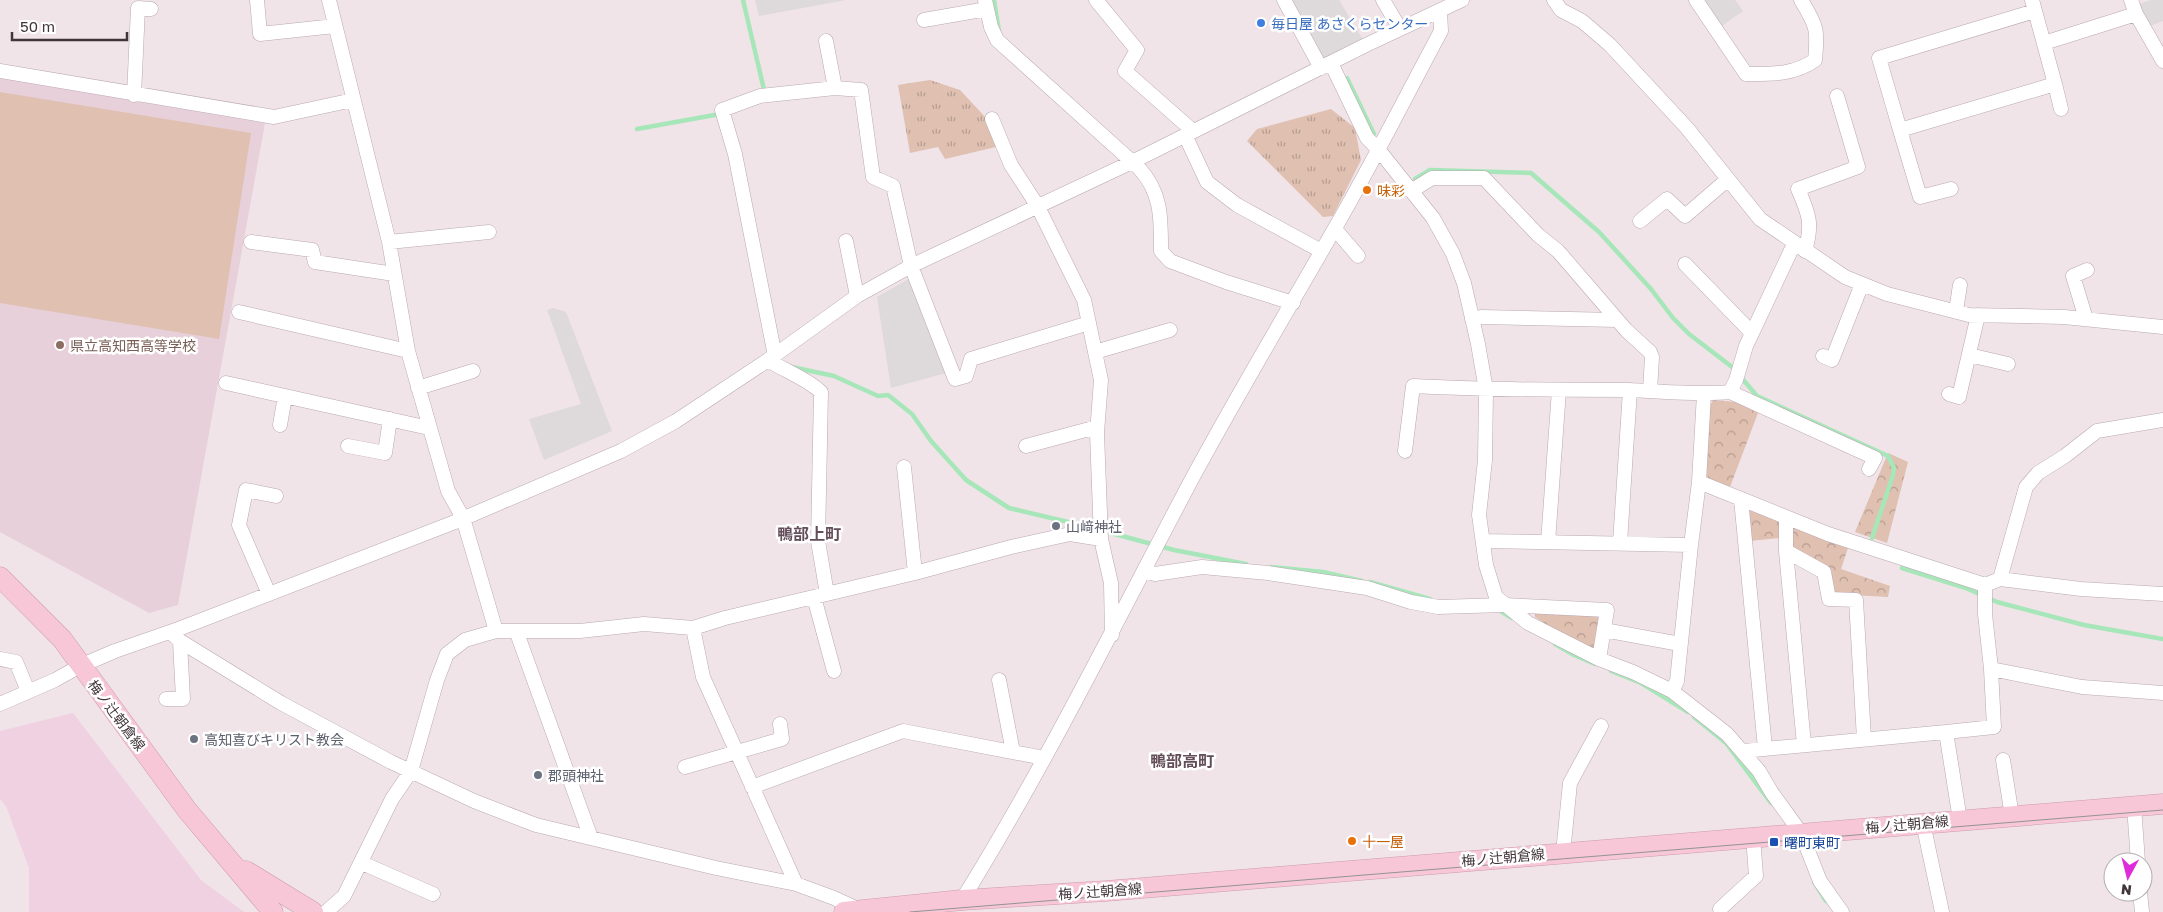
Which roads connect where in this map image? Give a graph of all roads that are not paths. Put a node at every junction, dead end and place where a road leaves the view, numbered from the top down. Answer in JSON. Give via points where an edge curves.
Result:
{"nodes":[{"id":1,"x":258,"y":0,"type":"edge"},
{"id":2,"x":329,"y":0,"type":"edge"},
{"id":3,"x":1096,"y":0,"type":"edge"},
{"id":4,"x":1284,"y":0,"type":"edge"},
{"id":5,"x":1383,"y":0,"type":"edge"},
{"id":6,"x":1462,"y":0,"type":"edge"},
{"id":7,"x":1554,"y":0,"type":"edge"},
{"id":8,"x":1696,"y":0,"type":"edge"},
{"id":9,"x":1801,"y":0,"type":"edge"},
{"id":10,"x":2131,"y":0,"type":"edge"},
{"id":11,"x":986,"y":5,"type":"edge"},
{"id":12,"x":2034,"y":5,"type":"edge"},
{"id":13,"x":151,"y":9,"type":"dead end"},
{"id":14,"x":1440,"y":11,"type":"junction"},
{"id":15,"x":2136,"y":14,"type":"junction"},
{"id":16,"x":924,"y":20,"type":"dead end"},
{"id":17,"x":335,"y":26,"type":"junction"},
{"id":18,"x":1400,"y":30,"type":"junction"},
{"id":19,"x":826,"y":42,"type":"dead end"},
{"id":20,"x":2044,"y":43,"type":"junction"},
{"id":21,"x":2163,"y":61,"type":"edge"},
{"id":22,"x":1326,"y":65,"type":"junction"},
{"id":23,"x":0,"y":71,"type":"edge"},
{"id":24,"x":2055,"y":84,"type":"junction"},
{"id":25,"x":834,"y":88,"type":"junction"},
{"id":26,"x":134,"y":95,"type":"junction"},
{"id":27,"x":1837,"y":96,"type":"dead end"},
{"id":28,"x":353,"y":100,"type":"junction"},
{"id":29,"x":2061,"y":109,"type":"dead end"},
{"id":30,"x":992,"y":119,"type":"dead end"},
{"id":31,"x":1900,"y":130,"type":"junction"},
{"id":32,"x":1189,"y":133,"type":"junction"},
{"id":33,"x":1378,"y":149,"type":"junction"},
{"id":34,"x":1132,"y":162,"type":"junction"},
{"id":35,"x":1727,"y":180,"type":"junction"},
{"id":36,"x":1951,"y":189,"type":"dead end"},
{"id":37,"x":1411,"y":191,"type":"junction"},
{"id":38,"x":1037,"y":205,"type":"junction"},
{"id":39,"x":1640,"y":221,"type":"dead end"},
{"id":40,"x":1335,"y":229,"type":"junction"},
{"id":41,"x":489,"y":232,"type":"dead end"},
{"id":42,"x":846,"y":241,"type":"dead end"},
{"id":43,"x":252,"y":242,"type":"dead end"},
{"id":44,"x":389,"y":242,"type":"junction"},
{"id":45,"x":1800,"y":247,"type":"junction"},
{"id":46,"x":1321,"y":251,"type":"junction"},
{"id":47,"x":1358,"y":256,"type":"dead end"},
{"id":48,"x":1685,"y":264,"type":"dead end"},
{"id":49,"x":911,"y":266,"type":"junction"},
{"id":50,"x":2087,"y":270,"type":"dead end"},
{"id":51,"x":394,"y":274,"type":"junction"},
{"id":52,"x":1862,"y":284,"type":"junction"},
{"id":53,"x":1960,"y":285,"type":"dead end"},
{"id":54,"x":857,"y":296,"type":"junction"},
{"id":55,"x":1293,"y":302,"type":"junction"},
{"id":56,"x":1956,"y":311,"type":"junction"},
{"id":57,"x":239,"y":312,"type":"dead end"},
{"id":58,"x":1978,"y":315,"type":"junction"},
{"id":59,"x":1472,"y":319,"type":"junction"},
{"id":60,"x":2086,"y":319,"type":"junction"},
{"id":61,"x":1617,"y":320,"type":"junction"},
{"id":62,"x":1089,"y":323,"type":"junction"},
{"id":63,"x":2163,"y":327,"type":"edge"},
{"id":64,"x":1170,"y":330,"type":"dead end"},
{"id":65,"x":1752,"y":333,"type":"junction"},
{"id":66,"x":408,"y":351,"type":"junction"},
{"id":67,"x":1095,"y":352,"type":"junction"},
{"id":68,"x":1969,"y":355,"type":"junction"},
{"id":69,"x":771,"y":358,"type":"junction"},
{"id":70,"x":1833,"y":360,"type":"dead end"},
{"id":71,"x":2008,"y":364,"type":"dead end"},
{"id":72,"x":473,"y":371,"type":"dead end"},
{"id":73,"x":1735,"y":380,"type":"junction"},
{"id":74,"x":226,"y":383,"type":"dead end"},
{"id":75,"x":418,"y":388,"type":"junction"},
{"id":76,"x":1486,"y":390,"type":"junction"},
{"id":77,"x":1559,"y":390,"type":"junction"},
{"id":78,"x":1630,"y":390,"type":"junction"},
{"id":79,"x":1650,"y":391,"type":"junction"},
{"id":80,"x":1704,"y":394,"type":"junction"},
{"id":81,"x":1949,"y":394,"type":"dead end"},
{"id":82,"x":285,"y":396,"type":"junction"},
{"id":83,"x":390,"y":419,"type":"junction"},
{"id":84,"x":2163,"y":420,"type":"edge"},
{"id":85,"x":280,"y":424,"type":"dead end"},
{"id":86,"x":1097,"y":427,"type":"junction"},
{"id":87,"x":429,"y":428,"type":"junction"},
{"id":88,"x":348,"y":446,"type":"dead end"},
{"id":89,"x":1026,"y":446,"type":"dead end"},
{"id":90,"x":1405,"y":451,"type":"dead end"},
{"id":91,"x":904,"y":467,"type":"dead end"},
{"id":92,"x":1869,"y":469,"type":"dead end"},
{"id":93,"x":1698,"y":482,"type":"junction"},
{"id":94,"x":276,"y":496,"type":"dead end"},
{"id":95,"x":1741,"y":499,"type":"junction"},
{"id":96,"x":463,"y":518,"type":"junction"},
{"id":97,"x":1786,"y":518,"type":"junction"},
{"id":98,"x":1101,"y":532,"type":"junction"},
{"id":99,"x":1483,"y":540,"type":"junction"},
{"id":100,"x":1548,"y":542,"type":"junction"},
{"id":101,"x":1620,"y":544,"type":"junction"},
{"id":102,"x":1691,"y":545,"type":"junction"},
{"id":103,"x":1786,"y":552,"type":"junction"},
{"id":104,"x":1145,"y":571,"type":"junction"},
{"id":105,"x":915,"y":574,"type":"junction"},
{"id":106,"x":0,"y":577,"type":"edge"},
{"id":107,"x":2000,"y":579,"type":"junction"},
{"id":108,"x":1985,"y":585,"type":"junction"},
{"id":109,"x":269,"y":594,"type":"junction"},
{"id":110,"x":2163,"y":594,"type":"edge"},
{"id":111,"x":820,"y":596,"type":"junction"},
{"id":112,"x":1504,"y":604,"type":"junction"},
{"id":113,"x":693,"y":628,"type":"junction"},
{"id":114,"x":1604,"y":630,"type":"junction"},
{"id":115,"x":496,"y":631,"type":"junction"},
{"id":116,"x":517,"y":633,"type":"junction"},
{"id":117,"x":1112,"y":635,"type":"junction"},
{"id":118,"x":175,"y":636,"type":"junction"},
{"id":119,"x":1680,"y":644,"type":"junction"},
{"id":120,"x":0,"y":659,"type":"edge"},
{"id":121,"x":1599,"y":660,"type":"junction"},
{"id":122,"x":80,"y":666,"type":"junction"},
{"id":123,"x":1991,"y":669,"type":"junction"},
{"id":124,"x":834,"y":670,"type":"dead end"},
{"id":125,"x":999,"y":680,"type":"dead end"},
{"id":126,"x":28,"y":691,"type":"junction"},
{"id":127,"x":1672,"y":691,"type":"junction"},
{"id":128,"x":2163,"y":692,"type":"edge"},
{"id":129,"x":166,"y":698,"type":"dead end"},
{"id":130,"x":0,"y":704,"type":"edge"},
{"id":131,"x":780,"y":724,"type":"dead end"},
{"id":132,"x":1601,"y":726,"type":"dead end"},
{"id":133,"x":1946,"y":732,"type":"junction"},
{"id":134,"x":1864,"y":740,"type":"junction"},
{"id":135,"x":1804,"y":745,"type":"junction"},
{"id":136,"x":1765,"y":748,"type":"junction"},
{"id":137,"x":1743,"y":751,"type":"junction"},
{"id":138,"x":1013,"y":752,"type":"junction"},
{"id":139,"x":736,"y":753,"type":"junction"},
{"id":140,"x":1044,"y":758,"type":"junction"},
{"id":141,"x":2003,"y":760,"type":"dead end"},
{"id":142,"x":685,"y":767,"type":"dead end"},
{"id":143,"x":411,"y":771,"type":"junction"},
{"id":144,"x":752,"y":788,"type":"junction"},
{"id":145,"x":2163,"y":804,"type":"edge"},
{"id":146,"x":2134,"y":806,"type":"junction"},
{"id":147,"x":2012,"y":816,"type":"junction"},
{"id":148,"x":1960,"y":820,"type":"junction"},
{"id":149,"x":1923,"y":823,"type":"junction"},
{"id":150,"x":1802,"y":833,"type":"junction"},
{"id":151,"x":1753,"y":837,"type":"junction"},
{"id":152,"x":591,"y":838,"type":"junction"},
{"id":153,"x":1563,"y":852,"type":"junction"},
{"id":154,"x":2137,"y":852,"type":"edge"},
{"id":155,"x":362,"y":863,"type":"junction"},
{"id":156,"x":796,"y":884,"type":"junction"},
{"id":157,"x":433,"y":894,"type":"dead end"},
{"id":158,"x":962,"y":900,"type":"junction"},
{"id":159,"x":275,"y":907,"type":"edge"},
{"id":160,"x":1720,"y":909,"type":"dead end"},
{"id":161,"x":852,"y":911,"type":"edge"},
{"id":162,"x":303,"y":912,"type":"edge"},
{"id":163,"x":313,"y":912,"type":"edge"},
{"id":164,"x":326,"y":912,"type":"edge"},
{"id":165,"x":1842,"y":912,"type":"edge"},
{"id":166,"x":1942,"y":912,"type":"edge"}],
"edges":[{"from":1,"to":17,"type":"street","via":[[260,34]]},
{"from":2,"to":17,"type":"street"},
{"from":3,"to":32,"type":"street","via":[[1137,50],[1125,71]]},
{"from":4,"to":22,"type":"street"},
{"from":5,"to":18,"type":"street"},
{"from":6,"to":14,"type":"street"},
{"from":7,"to":35,"type":"street","via":[[1561,10],[1582,21],[1610,45],[1686,128]]},
{"from":8,"to":9,"type":"street","via":[[1746,74],[1783,74],[1815,60],[1815,23]]},
{"from":10,"to":15,"type":"street"},
{"from":11,"to":16,"type":"street"},
{"from":11,"to":34,"type":"street","via":[[997,40]]},
{"from":12,"to":20,"type":"street"},
{"from":12,"to":31,"type":"street","via":[[1879,58]]},
{"from":13,"to":26,"type":"street","via":[[138,8]]},
{"from":14,"to":18,"type":"street"},
{"from":14,"to":33,"type":"street","via":[[1441,31]]},
{"from":15,"to":20,"type":"street"},
{"from":15,"to":21,"type":"street"},
{"from":17,"to":28,"type":"street"},
{"from":18,"to":22,"type":"street"},
{"from":19,"to":25,"type":"street"},
{"from":20,"to":24,"type":"street"},
{"from":22,"to":32,"type":"street"},
{"from":22,"to":33,"type":"street","via":[[1367,138]]},
{"from":23,"to":26,"type":"street"},
{"from":24,"to":29,"type":"street"},
{"from":24,"to":31,"type":"street"},
{"from":25,"to":49,"type":"street","via":[[861,90],[872,177],[893,186]]},
{"from":25,"to":69,"type":"street","via":[[760,96],[722,110],[735,154]]},
{"from":26,"to":28,"type":"street","via":[[274,117]]},
{"from":27,"to":45,"type":"street","via":[[1858,167],[1798,189],[1811,229]]},
{"from":28,"to":44,"type":"street"},
{"from":30,"to":38,"type":"street","via":[[1011,165]]},
{"from":31,"to":36,"type":"street","via":[[1920,197]]},
{"from":32,"to":34,"type":"street"},
{"from":32,"to":46,"type":"street","via":[[1207,182],[1237,205]]},
{"from":33,"to":37,"type":"street"},
{"from":33,"to":40,"type":"street"},
{"from":34,"to":38,"type":"street"},
{"from":34,"to":55,"type":"street","via":[[1151,182],[1161,218],[1161,250],[1170,261]]},
{"from":35,"to":39,"type":"street","via":[[1685,216],[1667,199]]},
{"from":35,"to":45,"type":"street","via":[[1760,218]]},
{"from":37,"to":59,"type":"street","via":[[1433,218],[1453,254]]},
{"from":37,"to":61,"type":"street","via":[[1432,178],[1484,178],[1538,235],[1558,251]]},
{"from":38,"to":49,"type":"street"},
{"from":38,"to":62,"type":"street","via":[[1084,300]]},
{"from":40,"to":46,"type":"street"},
{"from":40,"to":47,"type":"street"},
{"from":41,"to":44,"type":"street"},
{"from":42,"to":54,"type":"street"},
{"from":43,"to":51,"type":"street","via":[[312,250],[315,262]]},
{"from":44,"to":51,"type":"street"},
{"from":45,"to":52,"type":"street","via":[[1845,278]]},
{"from":45,"to":65,"type":"street"},
{"from":46,"to":55,"type":"street"},
{"from":48,"to":65,"type":"street"},
{"from":49,"to":54,"type":"street"},
{"from":49,"to":62,"type":"street","via":[[955,379],[966,376],[971,359]]},
{"from":50,"to":60,"type":"street","via":[[2073,276]]},
{"from":51,"to":66,"type":"street"},
{"from":52,"to":56,"type":"street"},
{"from":52,"to":70,"type":"street"},
{"from":53,"to":56,"type":"street"},
{"from":54,"to":69,"type":"street"},
{"from":55,"to":104,"type":"street","via":[[1195,474]]},
{"from":56,"to":58,"type":"street"},
{"from":57,"to":66,"type":"street"},
{"from":58,"to":60,"type":"street"},
{"from":58,"to":68,"type":"street"},
{"from":59,"to":61,"type":"street"},
{"from":59,"to":76,"type":"street"},
{"from":60,"to":63,"type":"street"},
{"from":61,"to":79,"type":"street","via":[[1650,352]]},
{"from":62,"to":67,"type":"street"},
{"from":64,"to":67,"type":"street"},
{"from":65,"to":73,"type":"street"},
{"from":66,"to":75,"type":"street"},
{"from":67,"to":86,"type":"street","via":[[1101,380]]},
{"from":68,"to":71,"type":"street"},
{"from":68,"to":81,"type":"street","via":[[1959,397]]},
{"from":69,"to":96,"type":"street","via":[[676,421],[621,451]]},
{"from":69,"to":111,"type":"street","via":[[820,392]]},
{"from":72,"to":75,"type":"street"},
{"from":73,"to":80,"type":"street"},
{"from":73,"to":92,"type":"street","via":[[1875,458]]},
{"from":74,"to":82,"type":"street"},
{"from":75,"to":87,"type":"street"},
{"from":76,"to":77,"type":"street"},
{"from":76,"to":90,"type":"street","via":[[1413,386]]},
{"from":76,"to":99,"type":"street","via":[[1485,460],[1479,515]]},
{"from":77,"to":78,"type":"street"},
{"from":77,"to":100,"type":"street"},
{"from":78,"to":79,"type":"street"},
{"from":78,"to":101,"type":"street"},
{"from":79,"to":80,"type":"street"},
{"from":80,"to":93,"type":"street"},
{"from":82,"to":83,"type":"street"},
{"from":82,"to":85,"type":"street"},
{"from":83,"to":87,"type":"street"},
{"from":83,"to":88,"type":"street","via":[[385,453]]},
{"from":84,"to":107,"type":"street","via":[[2097,431],[2038,473],[2026,487]]},
{"from":86,"to":89,"type":"street"},
{"from":86,"to":98,"type":"street"},
{"from":87,"to":96,"type":"street","via":[[448,491]]},
{"from":91,"to":105,"type":"street"},
{"from":93,"to":95,"type":"street"},
{"from":93,"to":102,"type":"street"},
{"from":94,"to":109,"type":"street","via":[[246,490],[238,525]]},
{"from":95,"to":97,"type":"street"},
{"from":95,"to":136,"type":"street"},
{"from":96,"to":109,"type":"street"},
{"from":96,"to":115,"type":"street"},
{"from":97,"to":103,"type":"street"},
{"from":97,"to":108,"type":"street"},
{"from":98,"to":105,"type":"street","via":[[1070,534],[1011,547]]},
{"from":98,"to":117,"type":"street","via":[[1111,583]]},
{"from":99,"to":100,"type":"street"},
{"from":99,"to":112,"type":"street","via":[[1486,565],[1496,597]]},
{"from":100,"to":101,"type":"street"},
{"from":101,"to":102,"type":"street"},
{"from":102,"to":119,"type":"street"},
{"from":103,"to":134,"type":"street","via":[[1824,572],[1829,599],[1856,600]]},
{"from":103,"to":135,"type":"street"},
{"from":104,"to":112,"type":"street","via":[[1155,574],[1202,567],[1268,573],[1367,588],[1438,607]]},
{"from":104,"to":117,"type":"street"},
{"from":105,"to":111,"type":"street"},
{"from":106,"to":122,"type":"main road","name":"梅ノ辻朝倉線","via":[[62,639]]},
{"from":107,"to":108,"type":"street"},
{"from":107,"to":110,"type":"street","via":[[2081,589]]},
{"from":108,"to":123,"type":"street"},
{"from":109,"to":118,"type":"street"},
{"from":111,"to":113,"type":"street"},
{"from":111,"to":124,"type":"street"},
{"from":112,"to":114,"type":"street","via":[[1607,610]]},
{"from":112,"to":121,"type":"street","via":[[1528,624]]},
{"from":113,"to":116,"type":"street","via":[[644,624]]},
{"from":113,"to":139,"type":"street","via":[[703,677]]},
{"from":114,"to":119,"type":"street"},
{"from":114,"to":121,"type":"street"},
{"from":115,"to":116,"type":"street"},
{"from":115,"to":143,"type":"street","via":[[465,640],[447,654]]},
{"from":116,"to":152,"type":"street"},
{"from":117,"to":140,"type":"street"},
{"from":118,"to":122,"type":"street","via":[[115,651]]},
{"from":118,"to":129,"type":"street","via":[[183,699]]},
{"from":118,"to":143,"type":"street","via":[[281,703]]},
{"from":119,"to":127,"type":"street","via":[[1677,681]]},
{"from":120,"to":126,"type":"street","via":[[16,662]]},
{"from":121,"to":127,"type":"street"},
{"from":122,"to":126,"type":"street"},
{"from":122,"to":159,"type":"main road","name":"梅ノ辻朝倉線","via":[[227,860]]},
{"from":123,"to":128,"type":"street","via":[[2082,687]]},
{"from":123,"to":133,"type":"street","via":[[1994,727]]},
{"from":125,"to":138,"type":"street"},
{"from":126,"to":130,"type":"street"},
{"from":127,"to":137,"type":"street","via":[[1727,734]]},
{"from":131,"to":139,"type":"street","via":[[782,739]]},
{"from":132,"to":153,"type":"street","via":[[1570,783]]},
{"from":133,"to":134,"type":"street"},
{"from":133,"to":148,"type":"street"},
{"from":134,"to":135,"type":"street"},
{"from":135,"to":136,"type":"street"},
{"from":136,"to":137,"type":"street"},
{"from":137,"to":150,"type":"street"},
{"from":138,"to":140,"type":"street"},
{"from":138,"to":144,"type":"street","via":[[903,731]]},
{"from":139,"to":142,"type":"street"},
{"from":139,"to":144,"type":"street"},
{"from":140,"to":158,"type":"street"},
{"from":141,"to":147,"type":"street"},
{"from":143,"to":152,"type":"street","via":[[474,801],[536,825]]},
{"from":143,"to":155,"type":"street","via":[[392,799]]},
{"from":144,"to":156,"type":"street"},
{"from":145,"to":146,"type":"main road","name":"梅ノ辻朝倉線"},
{"from":146,"to":147,"type":"main road","name":"梅ノ辻朝倉線"},
{"from":146,"to":154,"type":"street"},
{"from":147,"to":148,"type":"main road","name":"梅ノ辻朝倉線"},
{"from":148,"to":149,"type":"main road","name":"梅ノ辻朝倉線"},
{"from":149,"to":150,"type":"main road","name":"梅ノ辻朝倉線"},
{"from":149,"to":166,"type":"street"},
{"from":150,"to":151,"type":"main road","name":"梅ノ辻朝倉線"},
{"from":150,"to":165,"type":"street","via":[[1820,881]]},
{"from":151,"to":153,"type":"main road","name":"梅ノ辻朝倉線"},
{"from":151,"to":160,"type":"street","via":[[1756,876]]},
{"from":152,"to":156,"type":"street"},
{"from":153,"to":158,"type":"main road","name":"梅ノ辻朝倉線"},
{"from":155,"to":157,"type":"street"},
{"from":155,"to":164,"type":"street","via":[[344,896]]},
{"from":156,"to":161,"type":"street","via":[[834,898]]},
{"from":158,"to":161,"type":"main road","name":"梅ノ辻朝倉線"},
{"from":159,"to":162,"type":"main road"},
{"from":159,"to":163,"type":"main road","name":"梅ノ辻朝倉線"}]}
